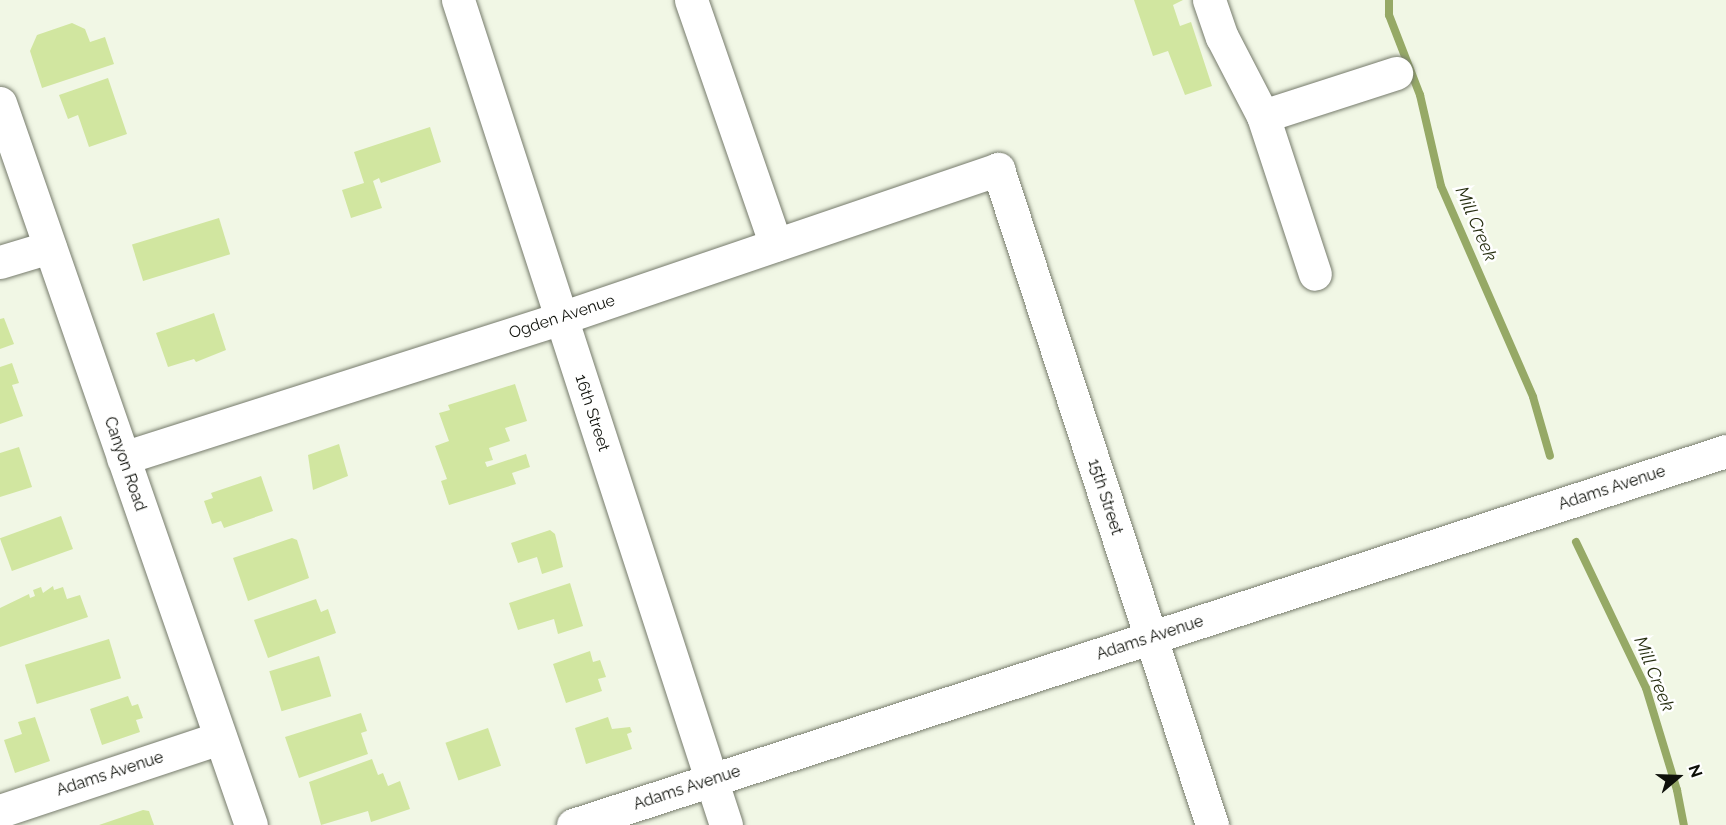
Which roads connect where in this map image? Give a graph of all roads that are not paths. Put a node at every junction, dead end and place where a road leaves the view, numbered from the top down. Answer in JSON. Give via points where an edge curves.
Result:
{"nodes":[{"id":1,"x":458,"y":0,"type":"edge"},
{"id":2,"x":692,"y":0,"type":"edge"},
{"id":3,"x":1209,"y":0,"type":"edge"},
{"id":4,"x":1396,"y":73,"type":"dead end"},
{"id":5,"x":0,"y":103,"type":"edge"},
{"id":6,"x":1263,"y":116,"type":"junction"},
{"id":7,"x":998,"y":169,"type":"joint"},
{"id":8,"x":776,"y":245,"type":"junction"},
{"id":9,"x":50,"y":247,"type":"junction"},
{"id":10,"x":0,"y":262,"type":"edge"},
{"id":11,"x":1315,"y":274,"type":"dead end"},
{"id":12,"x":561,"y":318,"type":"junction"},
{"id":13,"x":1726,"y":451,"type":"edge"},
{"id":14,"x":123,"y":458,"type":"junction"},
{"id":15,"x":1151,"y":637,"type":"junction"},
{"id":16,"x":220,"y":738,"type":"junction"},
{"id":17,"x":712,"y":780,"type":"junction"},
{"id":18,"x":0,"y":811,"type":"edge"},
{"id":19,"x":251,"y":825,"type":"edge"},
{"id":20,"x":573,"y":825,"type":"edge"},
{"id":21,"x":726,"y":825,"type":"edge"},
{"id":22,"x":1212,"y":825,"type":"edge"}],
"edges":[{"from":1,"to":12,"type":"street","name":"16th Street"},
{"from":2,"to":8,"type":"street"},
{"from":3,"to":6,"type":"street","via":[[1222,37]]},
{"from":4,"to":6,"type":"street"},
{"from":5,"to":9,"type":"street","name":"Canyon Road"},
{"from":6,"to":11,"type":"street"},
{"from":7,"to":8,"type":"street","name":"Ogden Avenue"},
{"from":7,"to":15,"type":"street","name":"15th Street"},
{"from":8,"to":12,"type":"street","name":"Ogden Avenue"},
{"from":9,"to":10,"type":"street"},
{"from":9,"to":14,"type":"street","name":"Canyon Road"},
{"from":12,"to":14,"type":"street","name":"Ogden Avenue"},
{"from":12,"to":17,"type":"street","name":"16th Street"},
{"from":13,"to":15,"type":"street","name":"Adams Avenue"},
{"from":14,"to":16,"type":"street","name":"Canyon Road"},
{"from":15,"to":17,"type":"street","name":"Adams Avenue"},
{"from":15,"to":22,"type":"street","name":"15th Street"},
{"from":16,"to":18,"type":"street","name":"Adams Avenue"},
{"from":16,"to":19,"type":"street","name":"Canyon Road"},
{"from":17,"to":20,"type":"street","name":"Adams Avenue"},
{"from":17,"to":21,"type":"street","name":"16th Street"}]}
